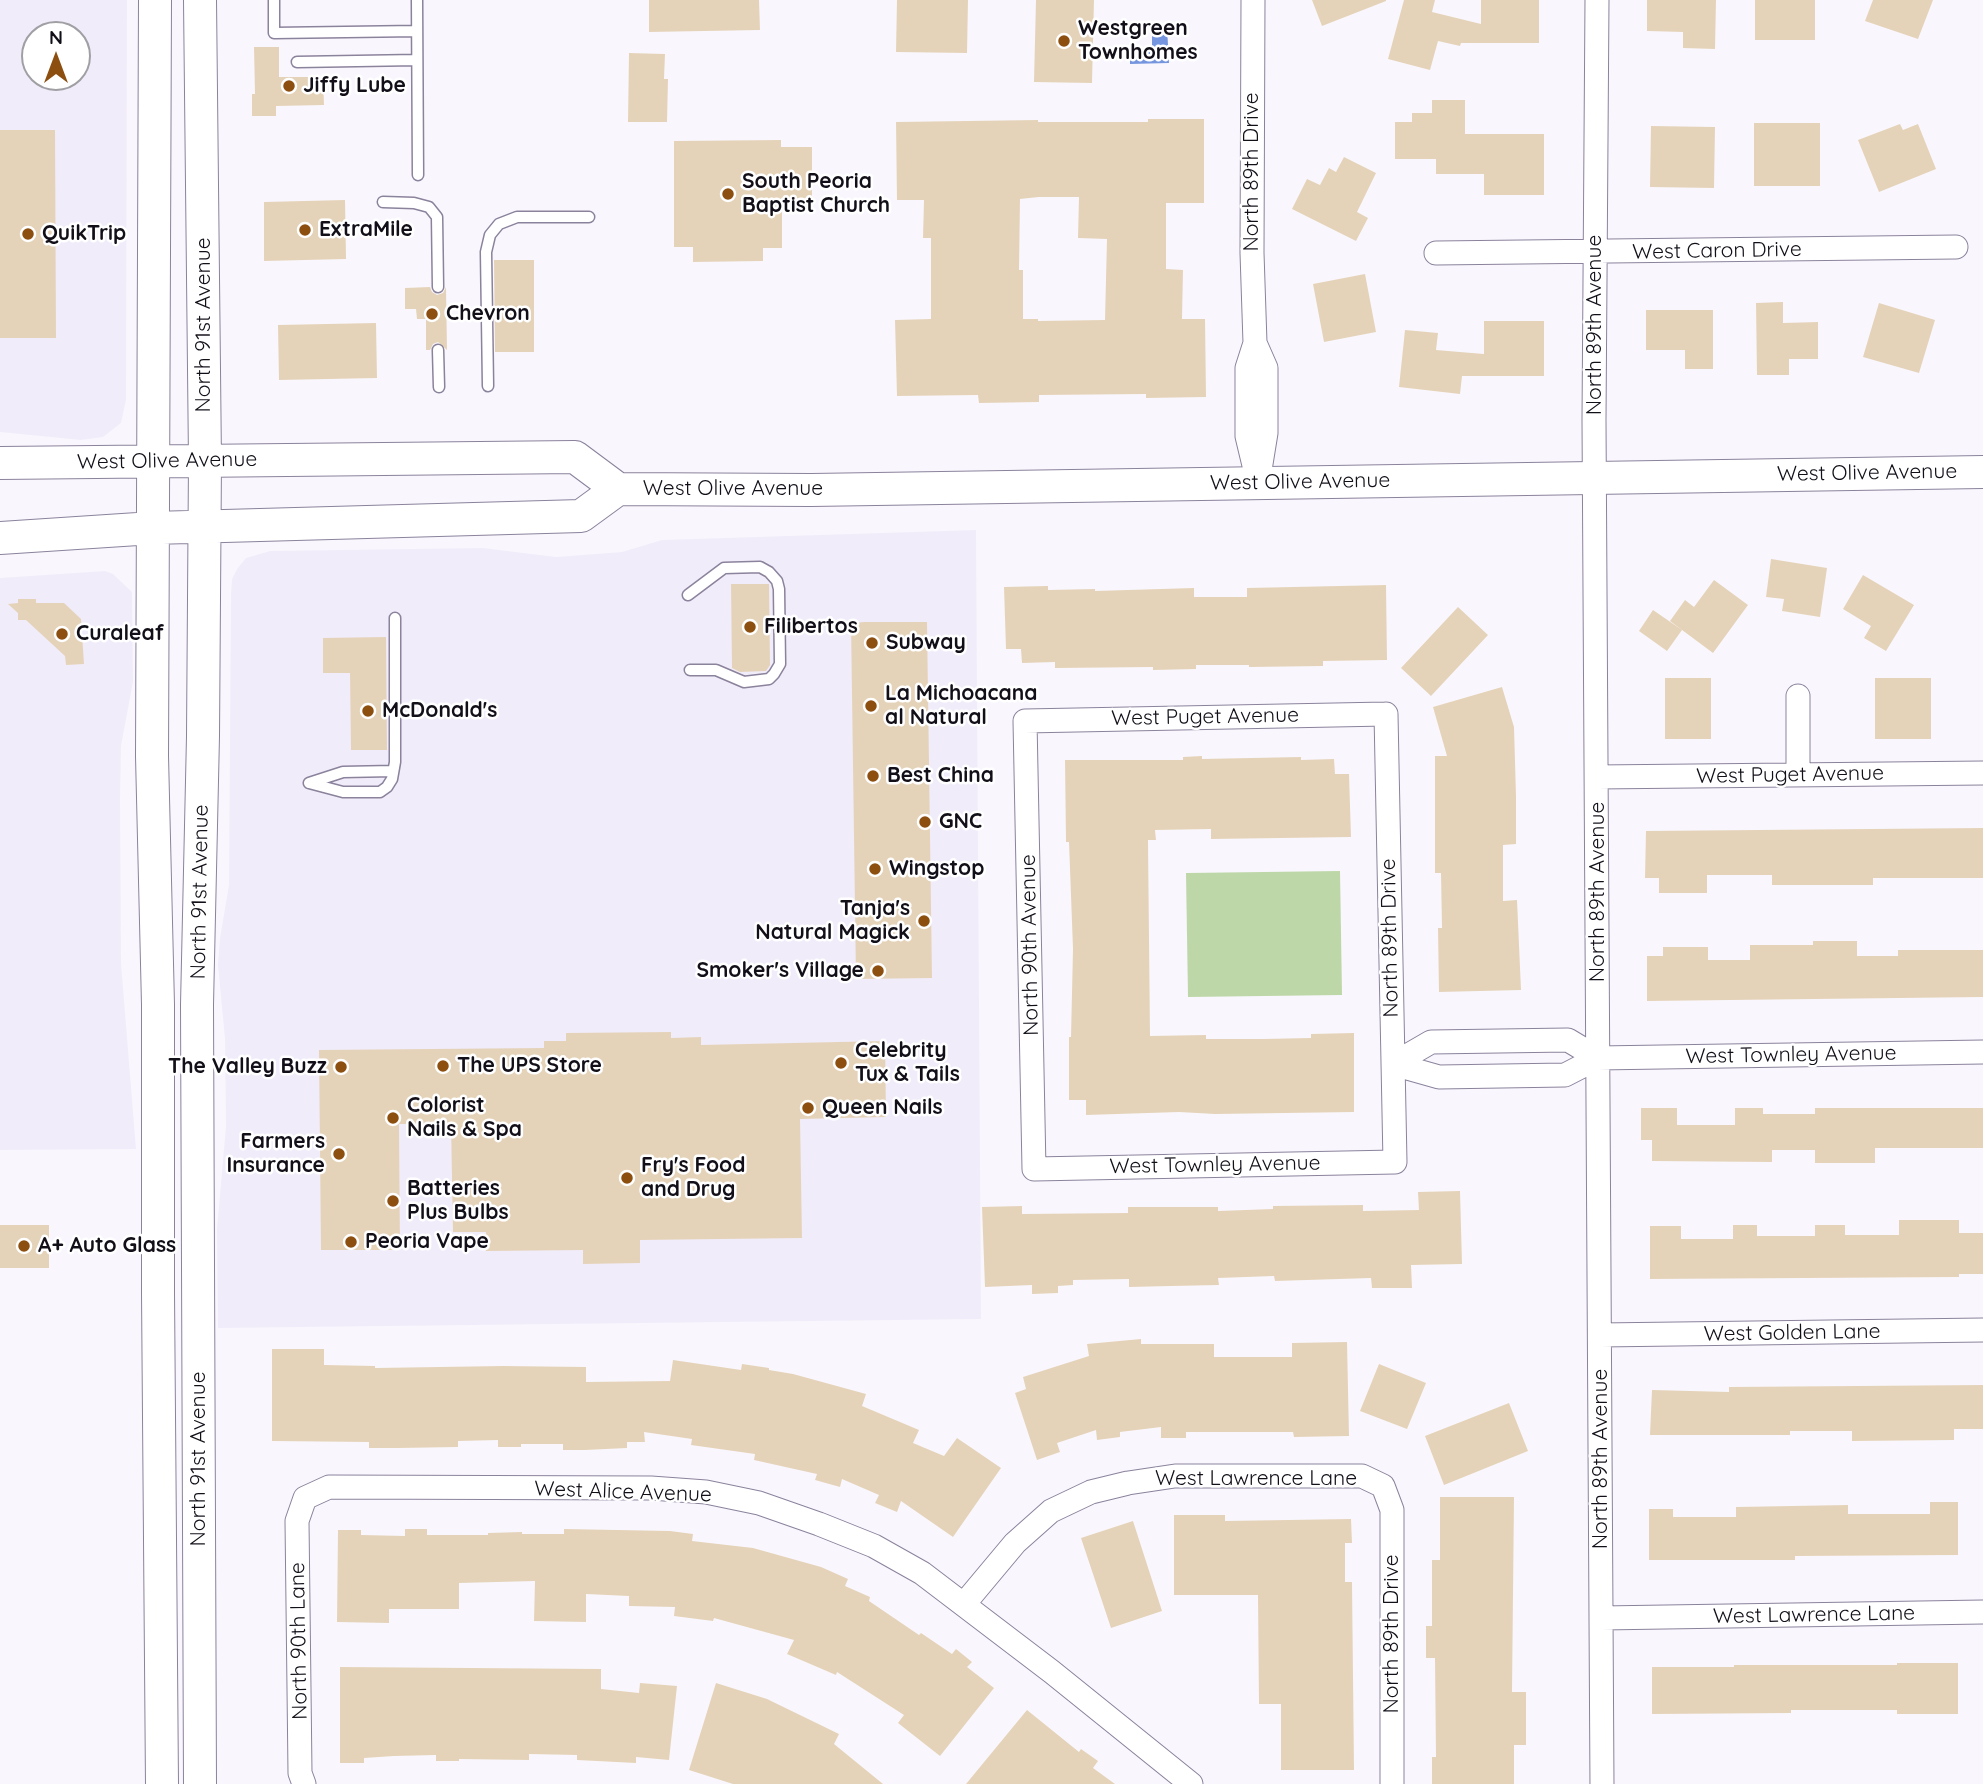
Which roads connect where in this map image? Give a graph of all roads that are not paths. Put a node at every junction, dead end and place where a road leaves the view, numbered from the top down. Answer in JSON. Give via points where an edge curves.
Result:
{"nodes":[{"id":1,"x":155,"y":0,"type":"edge"},
{"id":2,"x":200,"y":0,"type":"edge"},
{"id":3,"x":274,"y":0,"type":"edge"},
{"id":4,"x":416,"y":0,"type":"edge"},
{"id":5,"x":1253,"y":0,"type":"edge"},
{"id":6,"x":1597,"y":0,"type":"edge"},
{"id":7,"x":417,"y":31,"type":"junction"},
{"id":8,"x":417,"y":60,"type":"junction"},
{"id":9,"x":297,"y":62,"type":"dead end"},
{"id":10,"x":154,"y":79,"type":"junction"},
{"id":11,"x":201,"y":79,"type":"junction"},
{"id":12,"x":418,"y":175,"type":"dead end"},
{"id":13,"x":383,"y":202,"type":"dead end"},
{"id":14,"x":589,"y":217,"type":"dead end"},
{"id":15,"x":1956,"y":247,"type":"dead end"},
{"id":16,"x":1436,"y":253,"type":"dead end"},
{"id":17,"x":1596,"y":253,"type":"junction"},
{"id":18,"x":438,"y":287,"type":"dead end"},
{"id":19,"x":438,"y":349,"type":"dead end"},
{"id":20,"x":488,"y":386,"type":"dead end"},
{"id":21,"x":439,"y":387,"type":"dead end"},
{"id":22,"x":153,"y":461,"type":"junction"},
{"id":23,"x":205,"y":461,"type":"junction"},
{"id":24,"x":0,"y":463,"type":"edge"},
{"id":25,"x":1983,"y":472,"type":"edge"},
{"id":26,"x":1595,"y":477,"type":"junction"},
{"id":27,"x":1258,"y":482,"type":"junction"},
{"id":28,"x":618,"y":489,"type":"junction"},
{"id":29,"x":205,"y":526,"type":"junction"},
{"id":30,"x":153,"y":528,"type":"junction"},
{"id":31,"x":0,"y":538,"type":"edge"},
{"id":32,"x":688,"y":595,"type":"dead end"},
{"id":33,"x":395,"y":618,"type":"dead end"},
{"id":34,"x":690,"y":670,"type":"dead end"},
{"id":35,"x":1798,"y":696,"type":"dead end"},
{"id":36,"x":1386,"y":714,"type":"joint"},
{"id":37,"x":1025,"y":721,"type":"joint"},
{"id":38,"x":393,"y":771,"type":"junction"},
{"id":39,"x":1983,"y":772,"type":"edge"},
{"id":40,"x":1798,"y":775,"type":"junction"},
{"id":41,"x":1597,"y":777,"type":"junction"},
{"id":42,"x":1506,"y":1041,"type":"junction"},
{"id":43,"x":1983,"y":1052,"type":"edge"},
{"id":44,"x":1598,"y":1058,"type":"junction"},
{"id":45,"x":1393,"y":1064,"type":"junction"},
{"id":46,"x":1506,"y":1076,"type":"junction"},
{"id":47,"x":1395,"y":1161,"type":"joint"},
{"id":48,"x":1034,"y":1169,"type":"joint"},
{"id":49,"x":1983,"y":1330,"type":"edge"},
{"id":50,"x":1600,"y":1335,"type":"junction"},
{"id":51,"x":1383,"y":1486,"type":"joint"},
{"id":52,"x":305,"y":1498,"type":"joint"},
{"id":53,"x":964,"y":1604,"type":"junction"},
{"id":54,"x":1983,"y":1612,"type":"edge"},
{"id":55,"x":1602,"y":1618,"type":"junction"},
{"id":56,"x":162,"y":1784,"type":"edge"},
{"id":57,"x":200,"y":1784,"type":"edge"},
{"id":58,"x":304,"y":1784,"type":"edge"},
{"id":59,"x":1191,"y":1784,"type":"edge"},
{"id":60,"x":1392,"y":1784,"type":"edge"},
{"id":61,"x":1602,"y":1784,"type":"edge"}],
"edges":[{"from":1,"to":10,"type":"main road","name":"North 91st Avenue"},
{"from":2,"to":11,"type":"main road","name":"North 91st Avenue"},
{"from":3,"to":7,"type":"lane","via":[[274,33]]},
{"from":4,"to":7,"type":"lane"},
{"from":5,"to":27,"type":"street","name":"North 89th Drive","via":[[1255,343],[1247,368],[1247,436]]},
{"from":6,"to":17,"type":"street","name":"North 89th Avenue"},
{"from":7,"to":8,"type":"lane"},
{"from":8,"to":9,"type":"lane"},
{"from":8,"to":12,"type":"lane"},
{"from":10,"to":11,"type":"main road"},
{"from":10,"to":22,"type":"main road","name":"North 91st Avenue"},
{"from":11,"to":23,"type":"main road","name":"North 91st Avenue"},
{"from":13,"to":18,"type":"lane","via":[[429,207],[437,217]]},
{"from":14,"to":20,"type":"lane","via":[[517,217],[499,224],[490,235],[486,252]]},
{"from":15,"to":17,"type":"street","name":"West Caron Drive"},
{"from":16,"to":17,"type":"street","name":"West Caron Drive"},
{"from":17,"to":26,"type":"street","name":"North 89th Avenue"},
{"from":19,"to":21,"type":"lane"},
{"from":22,"to":23,"type":"main road","name":"West Olive Avenue"},
{"from":22,"to":24,"type":"main road","name":"West Olive Avenue"},
{"from":22,"to":30,"type":"main road","name":"North 91st Avenue"},
{"from":23,"to":28,"type":"main road","name":"West Olive Avenue","via":[[575,457]]},
{"from":23,"to":29,"type":"main road","name":"North 91st Avenue"},
{"from":25,"to":26,"type":"main road","name":"West Olive Avenue"},
{"from":26,"to":27,"type":"main road","name":"West Olive Avenue"},
{"from":26,"to":41,"type":"street","name":"North 89th Avenue"},
{"from":27,"to":28,"type":"main road","name":"West Olive Avenue"},
{"from":28,"to":29,"type":"main road","name":"West Olive Avenue","via":[[581,516]]},
{"from":29,"to":30,"type":"main road","name":"West Olive Avenue"},
{"from":29,"to":57,"type":"main road","name":"North 91st Avenue","via":[[197,1005]]},
{"from":30,"to":31,"type":"main road","name":"West Olive Avenue"},
{"from":30,"to":56,"type":"main road","name":"North 91st Avenue"},
{"from":32,"to":34,"type":"lane","via":[[724,568],[760,567],[777,581],[779,589],[780,664],[769,679],[744,681],[716,670]]},
{"from":33,"to":38,"type":"lane"},
{"from":35,"to":40,"type":"street"},
{"from":36,"to":37,"type":"street","name":"West Puget Avenue"},
{"from":36,"to":45,"type":"street","name":"North 89th Drive"},
{"from":37,"to":48,"type":"street","name":"North 90th Avenue"},
{"from":38,"to":38,"type":"lane","via":[[380,792],[343,792],[309,783],[343,772]]},
{"from":39,"to":40,"type":"street","name":"West Puget Avenue"},
{"from":40,"to":41,"type":"street","name":"West Puget Avenue"},
{"from":41,"to":44,"type":"street","name":"North 89th Avenue"},
{"from":42,"to":44,"type":"street","via":[[1568,1040]]},
{"from":42,"to":45,"type":"street","via":[[1431,1042]]},
{"from":42,"to":46,"type":"street"},
{"from":43,"to":44,"type":"street","name":"West Townley Avenue"},
{"from":44,"to":46,"type":"street","name":"West Townley Avenue","via":[[1565,1075]]},
{"from":44,"to":50,"type":"street","name":"North 89th Avenue"},
{"from":45,"to":46,"type":"street","name":"West Townley Avenue","via":[[1439,1077]]},
{"from":45,"to":47,"type":"street","name":"North 89th Drive"},
{"from":47,"to":48,"type":"street","name":"West Townley Avenue"},
{"from":49,"to":50,"type":"street","name":"West Golden Lane"},
{"from":50,"to":55,"type":"street","name":"North 89th Avenue"},
{"from":51,"to":53,"type":"street","name":"West Lawrence Lane","via":[[1362,1476],[1175,1476],[1091,1492],[1051,1511],[1015,1543]]},
{"from":51,"to":60,"type":"street","name":"North 89th Drive","via":[[1392,1510]]},
{"from":52,"to":53,"type":"street","name":"West Alice Avenue","via":[[329,1487],[706,1492],[759,1503],[874,1546]]},
{"from":52,"to":58,"type":"street","name":"North 90th Lane","via":[[298,1521],[300,1773]]},
{"from":53,"to":59,"type":"street","name":"West Alice Avenue"},
{"from":54,"to":55,"type":"street","name":"West Lawrence Lane"},
{"from":55,"to":61,"type":"street","name":"North 89th Avenue"}]}
